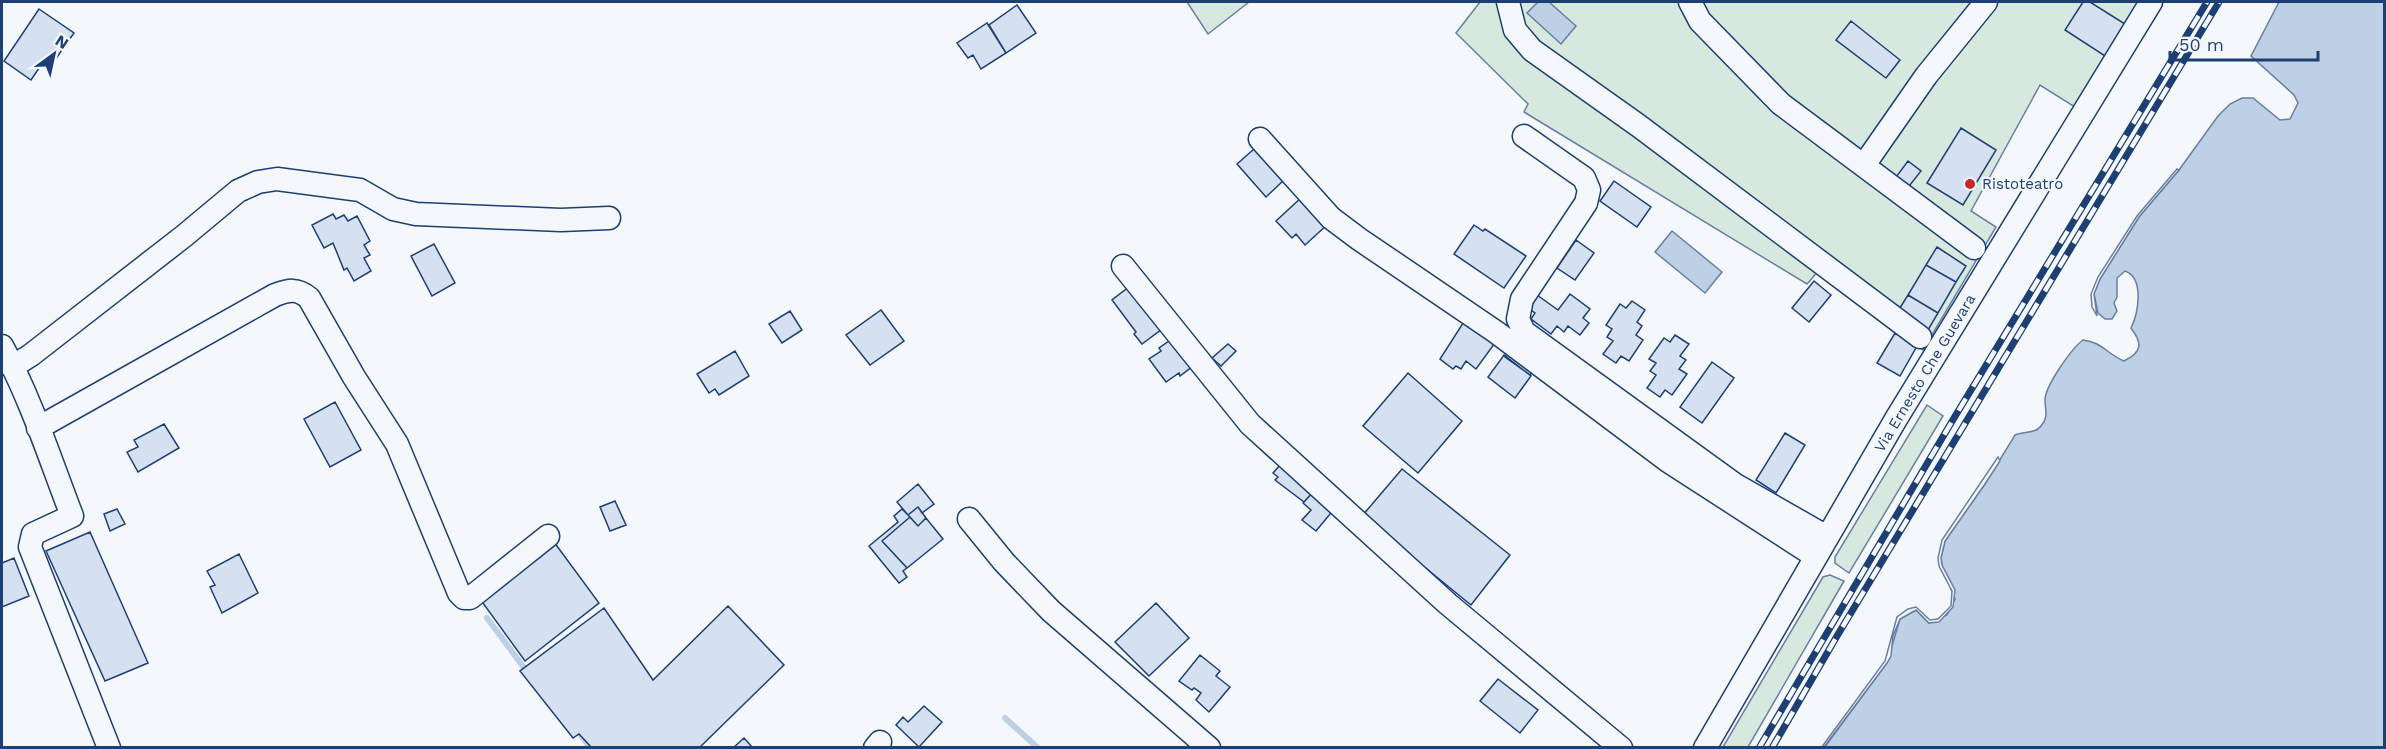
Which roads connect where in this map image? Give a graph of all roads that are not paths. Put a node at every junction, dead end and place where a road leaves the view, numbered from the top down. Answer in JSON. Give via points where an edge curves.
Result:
{"nodes":[{"id":1,"x":1508,"y":2,"type":"edge"},
{"id":2,"x":1690,"y":2,"type":"edge"},
{"id":3,"x":1986,"y":2,"type":"edge"},
{"id":4,"x":2151,"y":2,"type":"edge"},
{"id":5,"x":1524,"y":136,"type":"dead end"},
{"id":6,"x":1260,"y":140,"type":"dead end"},
{"id":7,"x":1864,"y":165,"type":"junction"},
{"id":8,"x":609,"y":218,"type":"dead end"},
{"id":9,"x":1974,"y":248,"type":"dead end"},
{"id":10,"x":1123,"y":266,"type":"dead end"},
{"id":11,"x":1920,"y":337,"type":"dead end"},
{"id":12,"x":2,"y":346,"type":"edge"},
{"id":13,"x":12,"y":367,"type":"junction"},
{"id":14,"x":38,"y":428,"type":"junction"},
{"id":15,"x":969,"y":519,"type":"dead end"},
{"id":16,"x":548,"y":536,"type":"dead end"},
{"id":17,"x":1827,"y":537,"type":"junction"},
{"id":18,"x":1815,"y":556,"type":"junction"},
{"id":19,"x":109,"y":747,"type":"edge"},
{"id":20,"x":1209,"y":747,"type":"edge"},
{"id":21,"x":1621,"y":747,"type":"edge"},
{"id":22,"x":1705,"y":747,"type":"edge"}],
"edges":[{"from":1,"to":11,"type":"street","via":[[1515,30],[1532,50]]},
{"from":2,"to":7,"type":"street","via":[[1700,21],[1781,105]]},
{"from":3,"to":7,"type":"street","via":[[1926,76]]},
{"from":4,"to":17,"type":"street","name":"Via Ernesto Che Guevara"},
{"from":5,"to":17,"type":"street","via":[[1584,178],[1589,190],[1586,203],[1522,299],[1518,319],[1524,332],[1734,484]]},
{"from":6,"to":18,"type":"street","via":[[1331,218],[1359,239],[1497,332],[1668,461]]},
{"from":7,"to":9,"type":"street"},
{"from":8,"to":13,"type":"street","via":[[416,214],[393,209],[360,190],[277,179],[258,182],[238,191]]},
{"from":10,"to":21,"type":"street","via":[[1250,424],[1448,604]]},
{"from":12,"to":13,"type":"street"},
{"from":13,"to":14,"type":"street"},
{"from":14,"to":16,"type":"street","via":[[275,295],[289,290],[302,292],[397,444],[464,598],[470,598]]},
{"from":14,"to":19,"type":"street","via":[[72,516],[33,534],[30,547]]},
{"from":15,"to":20,"type":"street","via":[[1051,611]]},
{"from":17,"to":18,"type":"street","name":"Via Ernesto Che Guevara"},
{"from":18,"to":22,"type":"street","name":"Via Ernesto Che Guevara"}]}
